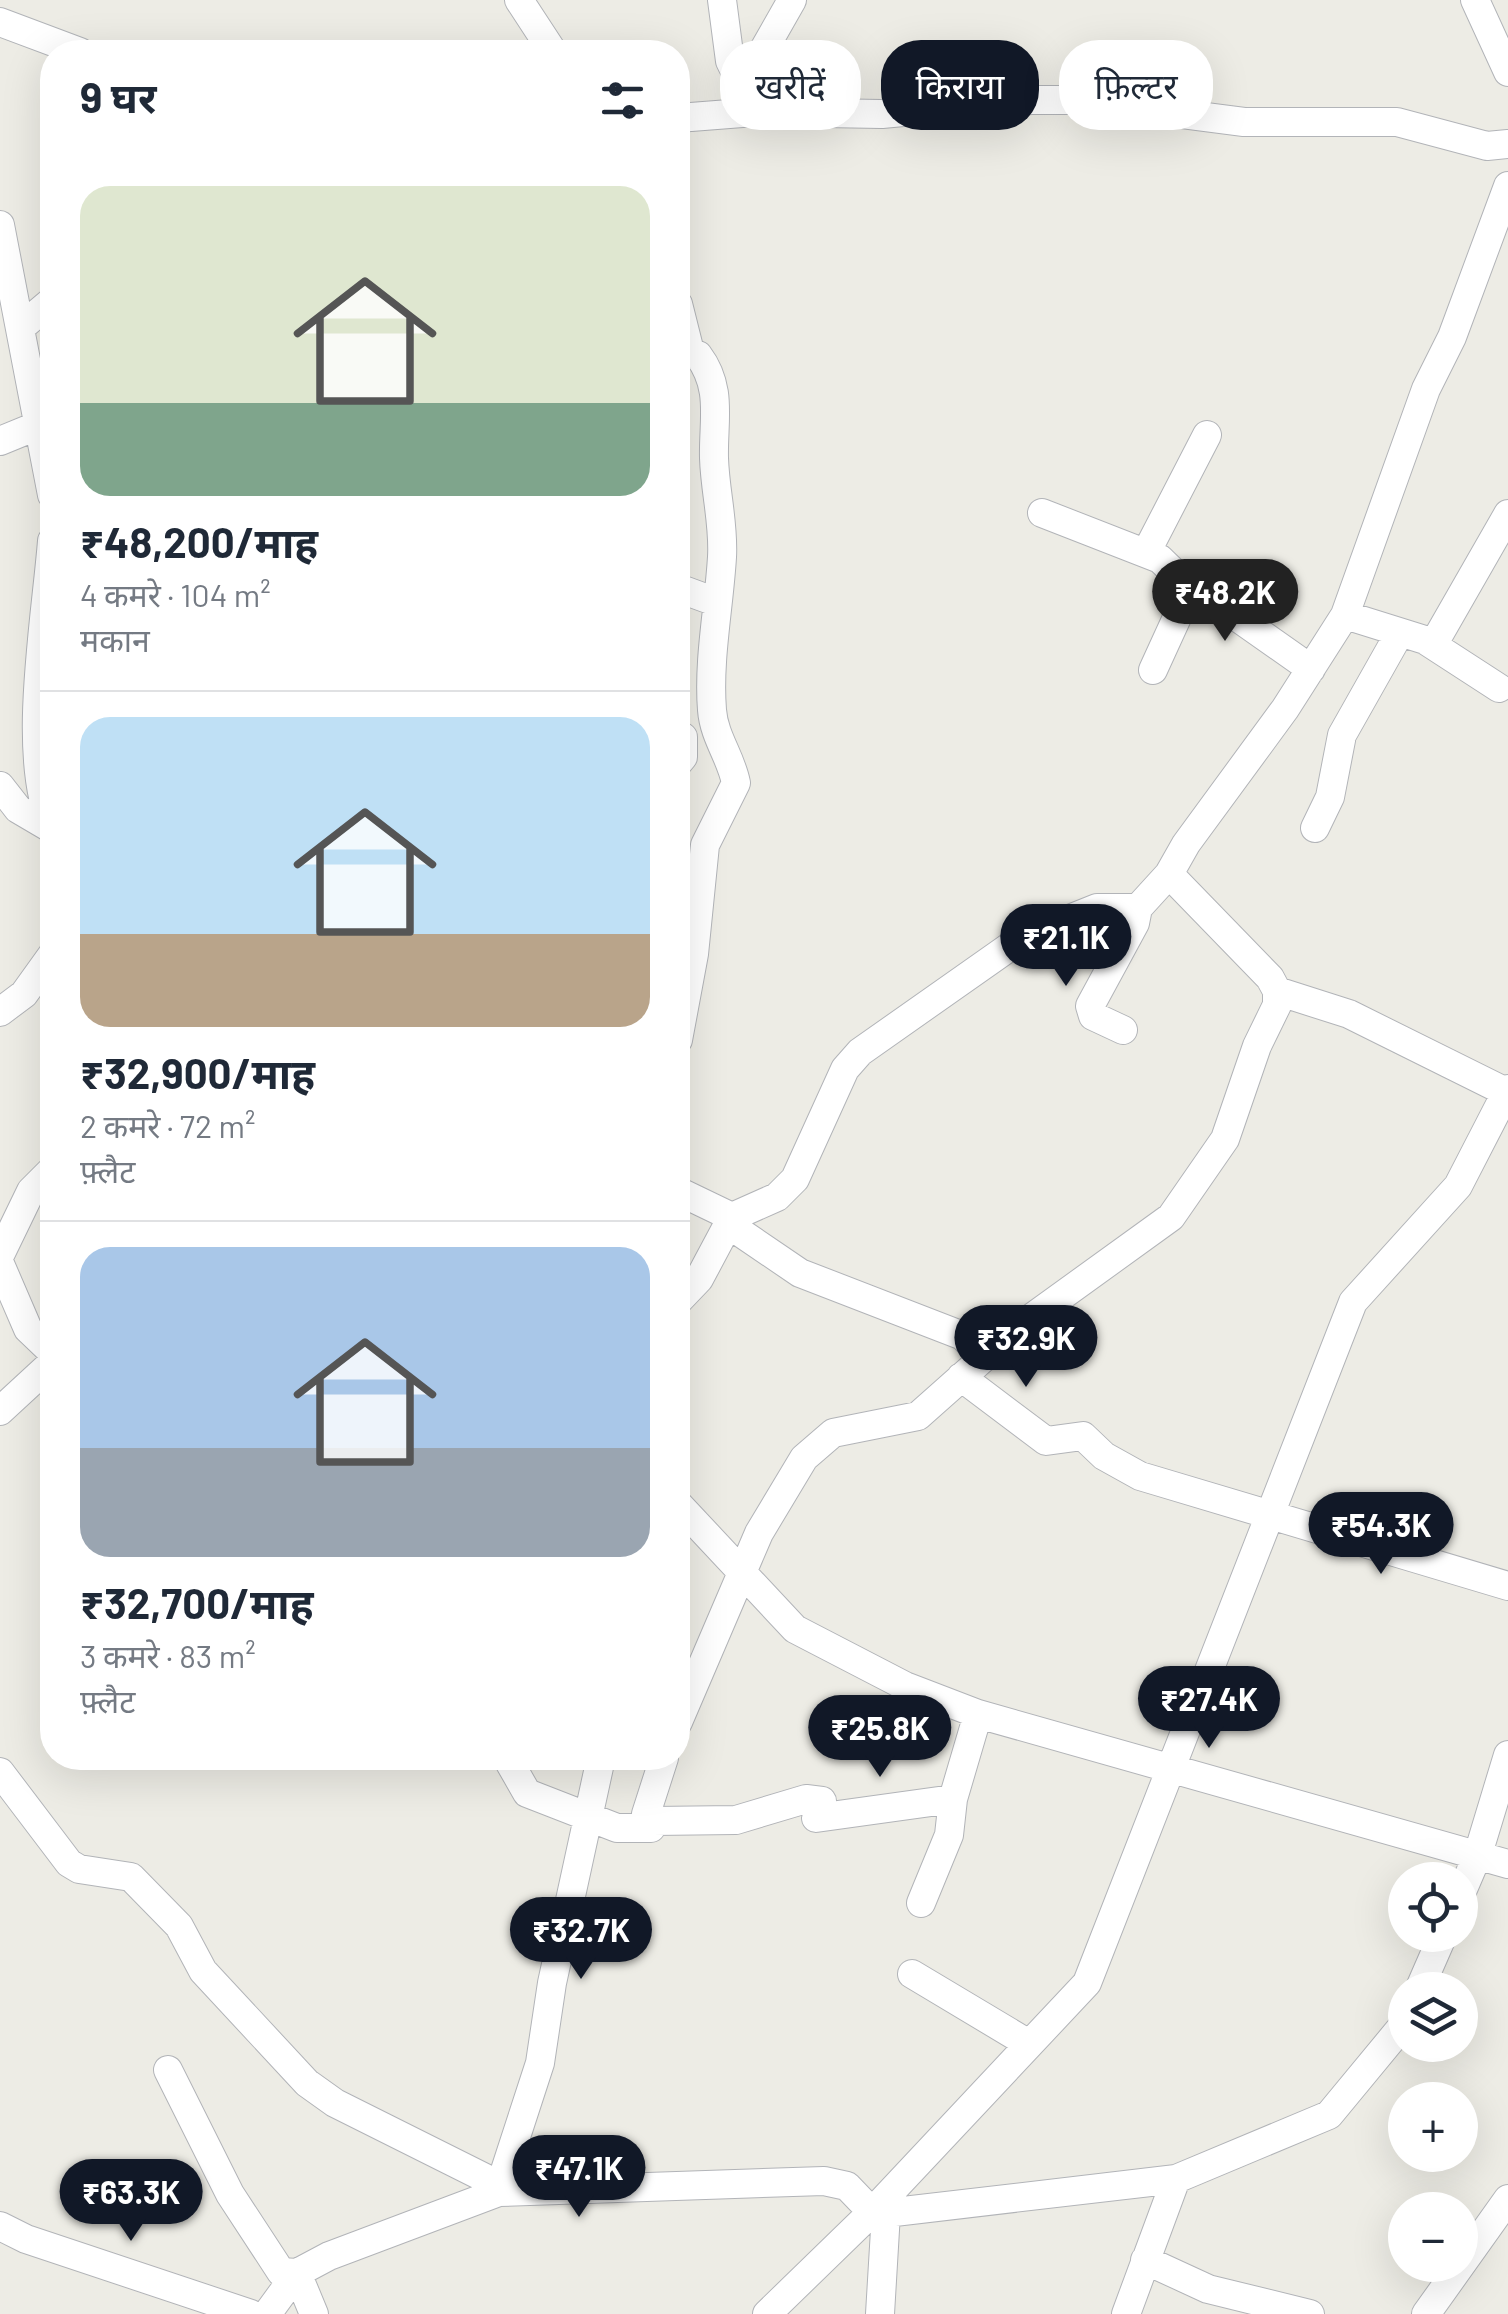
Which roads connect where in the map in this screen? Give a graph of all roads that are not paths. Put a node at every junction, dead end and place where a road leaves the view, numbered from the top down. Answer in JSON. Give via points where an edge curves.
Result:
{"nodes":[{"id":1,"x":518,"y":0,"type":"edge"},
{"id":2,"x":722,"y":0,"type":"edge"},
{"id":3,"x":792,"y":0,"type":"edge"},
{"id":4,"x":1475,"y":0,"type":"edge"},
{"id":5,"x":0,"y":22,"type":"edge"},
{"id":6,"x":48,"y":40,"type":"edge"},
{"id":7,"x":544,"y":40,"type":"edge"},
{"id":8,"x":727,"y":40,"type":"edge"},
{"id":9,"x":775,"y":40,"type":"edge"},
{"id":10,"x":1508,"y":72,"type":"edge"},
{"id":11,"x":720,"y":107,"type":"edge"},
{"id":12,"x":861,"y":112,"type":"edge"},
{"id":13,"x":690,"y":115,"type":"edge"},
{"id":14,"x":1508,"y":144,"type":"edge"},
{"id":15,"x":1508,"y":186,"type":"edge"},
{"id":16,"x":0,"y":225,"type":"edge"},
{"id":17,"x":40,"y":312,"type":"edge"},
{"id":18,"x":20,"y":328,"type":"junction"},
{"id":19,"x":690,"y":353,"type":"edge"},
{"id":20,"x":39,"y":425,"type":"junction"},
{"id":21,"x":40,"y":430,"type":"edge"},
{"id":22,"x":1208,"y":435,"type":"dead end"},
{"id":23,"x":0,"y":440,"type":"edge"},
{"id":24,"x":1042,"y":513,"type":"dead end"},
{"id":25,"x":1508,"y":514,"type":"edge"},
{"id":26,"x":1146,"y":552,"type":"junction"},
{"id":27,"x":690,"y":592,"type":"edge"},
{"id":28,"x":1195,"y":593,"type":"junction"},
{"id":29,"x":716,"y":602,"type":"junction"},
{"id":30,"x":1345,"y":615,"type":"junction"},
{"id":31,"x":1399,"y":634,"type":"junction"},
{"id":32,"x":1432,"y":645,"type":"junction"},
{"id":33,"x":1312,"y":668,"type":"junction"},
{"id":34,"x":1153,"y":670,"type":"dead end"},
{"id":35,"x":1499,"y":688,"type":"dead end"},
{"id":36,"x":40,"y":715,"type":"edge"},
{"id":37,"x":0,"y":786,"type":"edge"},
{"id":38,"x":40,"y":794,"type":"edge"},
{"id":39,"x":40,"y":821,"type":"edge"},
{"id":40,"x":1315,"y":828,"type":"dead end"},
{"id":41,"x":1169,"y":874,"type":"junction"},
{"id":42,"x":1138,"y":908,"type":"junction"},
{"id":43,"x":40,"y":972,"type":"edge"},
{"id":44,"x":690,"y":976,"type":"edge"},
{"id":45,"x":1277,"y":991,"type":"junction"},
{"id":46,"x":0,"y":1012,"type":"edge"},
{"id":47,"x":1123,"y":1030,"type":"dead end"},
{"id":48,"x":1507,"y":1090,"type":"edge"},
{"id":49,"x":40,"y":1183,"type":"edge"},
{"id":50,"x":690,"y":1197,"type":"edge"},
{"id":51,"x":730,"y":1220,"type":"junction"},
{"id":52,"x":0,"y":1255,"type":"edge"},
{"id":53,"x":0,"y":1264,"type":"edge"},
{"id":54,"x":690,"y":1289,"type":"edge"},
{"id":55,"x":10,"y":1318,"type":"edge"},
{"id":56,"x":40,"y":1347,"type":"edge"},
{"id":57,"x":983,"y":1358,"type":"junction"},
{"id":58,"x":40,"y":1374,"type":"edge"},
{"id":59,"x":961,"y":1377,"type":"junction"},
{"id":60,"x":0,"y":1411,"type":"edge"},
{"id":61,"x":1271,"y":1513,"type":"junction"},
{"id":62,"x":690,"y":1516,"type":"edge"},
{"id":63,"x":742,"y":1570,"type":"junction"},
{"id":64,"x":1508,"y":1586,"type":"edge"},
{"id":65,"x":690,"y":1694,"type":"edge"},
{"id":66,"x":978,"y":1714,"type":"junction"},
{"id":67,"x":1508,"y":1755,"type":"edge"},
{"id":68,"x":1172,"y":1766,"type":"junction"},
{"id":69,"x":514,"y":1770,"type":"edge"},
{"id":70,"x":598,"y":1770,"type":"edge"},
{"id":71,"x":660,"y":1770,"type":"edge"},
{"id":72,"x":0,"y":1772,"type":"edge"},
{"id":73,"x":953,"y":1799,"type":"junction"},
{"id":74,"x":587,"y":1816,"type":"junction"},
{"id":75,"x":652,"y":1828,"type":"dead end"},
{"id":76,"x":1478,"y":1854,"type":"junction"},
{"id":77,"x":1475,"y":1862,"type":"edge"},
{"id":78,"x":1508,"y":1864,"type":"edge"},
{"id":79,"x":921,"y":1903,"type":"dead end"},
{"id":80,"x":912,"y":1974,"type":"dead end"},
{"id":81,"x":1029,"y":2044,"type":"junction"},
{"id":82,"x":1388,"y":2044,"type":"edge"},
{"id":83,"x":168,"y":2070,"type":"dead end"},
{"id":84,"x":1176,"y":2179,"type":"junction"},
{"id":85,"x":499,"y":2189,"type":"junction"},
{"id":86,"x":1508,"y":2199,"type":"edge"},
{"id":87,"x":879,"y":2212,"type":"junction"},
{"id":88,"x":0,"y":2226,"type":"edge"},
{"id":89,"x":1145,"y":2260,"type":"junction"},
{"id":90,"x":298,"y":2273,"type":"junction"},
{"id":91,"x":250,"y":2314,"type":"edge"},
{"id":92,"x":267,"y":2314,"type":"edge"},
{"id":93,"x":314,"y":2314,"type":"edge"},
{"id":94,"x":767,"y":2314,"type":"edge"},
{"id":95,"x":880,"y":2314,"type":"edge"},
{"id":96,"x":1126,"y":2314,"type":"edge"},
{"id":97,"x":1310,"y":2314,"type":"edge"},
{"id":98,"x":1426,"y":2314,"type":"edge"}],
"edges":[{"from":1,"to":7,"type":"street"},
{"from":2,"to":8,"type":"street"},
{"from":3,"to":9,"type":"street"},
{"from":4,"to":10,"type":"street"},
{"from":5,"to":6,"type":"street"},
{"from":11,"to":13,"type":"street"},
{"from":12,"to":14,"type":"street","via":[[1074,100],[1244,122],[1397,122],[1487,146]]},
{"from":15,"to":30,"type":"street"},
{"from":16,"to":18,"type":"street"},
{"from":17,"to":18,"type":"street"},
{"from":18,"to":20,"type":"street"},
{"from":19,"to":29,"type":"street","via":[[706,366],[716,399],[714,457],[723,526]]},
{"from":20,"to":21,"type":"street"},
{"from":20,"to":23,"type":"street"},
{"from":22,"to":26,"type":"street"},
{"from":24,"to":26,"type":"street"},
{"from":25,"to":32,"type":"street"},
{"from":26,"to":28,"type":"street"},
{"from":27,"to":29,"type":"street"},
{"from":28,"to":33,"type":"street"},
{"from":28,"to":34,"type":"street","via":[[1185,600]]},
{"from":29,"to":44,"type":"street","via":[[711,706],[736,783],[705,845]]},
{"from":30,"to":31,"type":"street"},
{"from":30,"to":33,"type":"street"},
{"from":31,"to":32,"type":"street"},
{"from":31,"to":40,"type":"street","via":[[1342,735],[1330,797]]},
{"from":32,"to":35,"type":"street"},
{"from":33,"to":41,"type":"street"},
{"from":36,"to":38,"type":"street"},
{"from":37,"to":39,"type":"street","via":[[18,809]]},
{"from":41,"to":42,"type":"street"},
{"from":41,"to":45,"type":"street"},
{"from":42,"to":47,"type":"street","via":[[1090,1006],[1093,1016]]},
{"from":42,"to":51,"type":"street","via":[[1097,908],[1022,938],[860,1052],[845,1069],[795,1179],[777,1198]]},
{"from":43,"to":46,"type":"street"},
{"from":45,"to":48,"type":"street","via":[[1349,1014]]},
{"from":45,"to":57,"type":"street","via":[[1225,1139],[1171,1217]]},
{"from":48,"to":61,"type":"street","via":[[1458,1186],[1353,1302]]},
{"from":49,"to":52,"type":"street"},
{"from":50,"to":51,"type":"street"},
{"from":51,"to":54,"type":"street"},
{"from":51,"to":57,"type":"street","via":[[800,1273],[963,1336]]},
{"from":53,"to":55,"type":"street"},
{"from":55,"to":56,"type":"street"},
{"from":57,"to":59,"type":"street"},
{"from":58,"to":60,"type":"street"},
{"from":59,"to":61,"type":"street","via":[[1046,1441],[1083,1436],[1140,1476]]},
{"from":59,"to":63,"type":"street","via":[[918,1416],[847,1428],[816,1446],[792,1474]]},
{"from":61,"to":64,"type":"street"},
{"from":61,"to":68,"type":"street"},
{"from":62,"to":63,"type":"street"},
{"from":63,"to":65,"type":"street"},
{"from":63,"to":66,"type":"street","via":[[812,1640]]},
{"from":66,"to":68,"type":"street"},
{"from":66,"to":73,"type":"street"},
{"from":67,"to":76,"type":"street"},
{"from":68,"to":76,"type":"street"},
{"from":68,"to":81,"type":"street","via":[[1088,1982]]},
{"from":69,"to":74,"type":"street","via":[[527,1793]]},
{"from":70,"to":74,"type":"street"},
{"from":71,"to":73,"type":"street","via":[[647,1804],[653,1822],[736,1820],[806,1799],[819,1810]]},
{"from":72,"to":85,"type":"street","via":[[70,1863],[137,1882],[189,1940],[203,1971],[307,2083]]},
{"from":73,"to":79,"type":"street","via":[[947,1843]]},
{"from":74,"to":75,"type":"street","via":[[618,1828]]},
{"from":74,"to":85,"type":"street","via":[[540,2063]]},
{"from":76,"to":77,"type":"street"},
{"from":76,"to":78,"type":"street"},
{"from":80,"to":81,"type":"street"},
{"from":81,"to":87,"type":"street"},
{"from":82,"to":84,"type":"street","via":[[1329,2115]]},
{"from":83,"to":90,"type":"street","via":[[230,2194],[281,2272]]},
{"from":84,"to":87,"type":"street"},
{"from":84,"to":89,"type":"street"},
{"from":85,"to":87,"type":"street","via":[[824,2181],[847,2186]]},
{"from":85,"to":90,"type":"street"},
{"from":86,"to":98,"type":"street"},
{"from":87,"to":94,"type":"street"},
{"from":87,"to":95,"type":"street"},
{"from":88,"to":91,"type":"street"},
{"from":89,"to":96,"type":"street"},
{"from":89,"to":97,"type":"street","via":[[1208,2288]]},
{"from":90,"to":92,"type":"street"},
{"from":90,"to":93,"type":"street"}]}
